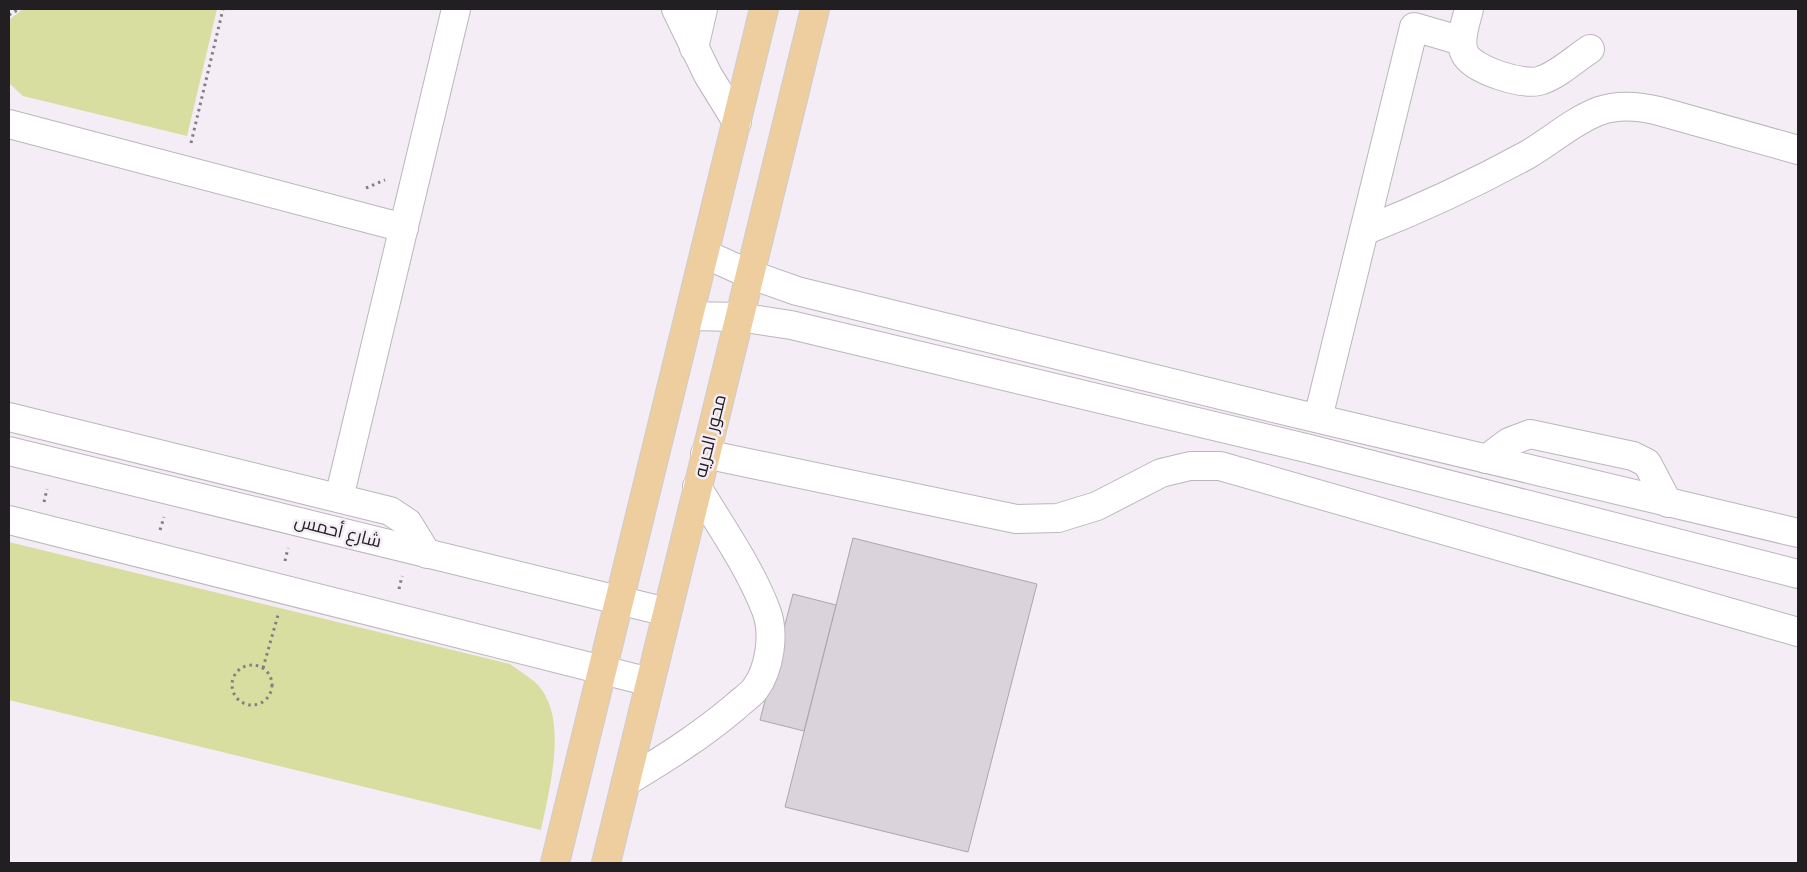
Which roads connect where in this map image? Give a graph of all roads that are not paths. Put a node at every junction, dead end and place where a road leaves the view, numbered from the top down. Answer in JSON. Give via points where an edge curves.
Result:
{"nodes":[{"id":1,"x":456,"y":9,"type":"edge"},
{"id":2,"x":676,"y":9,"type":"edge"},
{"id":3,"x":703,"y":9,"type":"edge"},
{"id":4,"x":764,"y":9,"type":"edge"},
{"id":5,"x":815,"y":9,"type":"edge"},
{"id":6,"x":1469,"y":9,"type":"edge"},
{"id":7,"x":1462,"y":41,"type":"junction"},
{"id":8,"x":694,"y":48,"type":"junction"},
{"id":9,"x":1590,"y":48,"type":"dead end"},
{"id":10,"x":737,"y":122,"type":"junction"},
{"id":11,"x":9,"y":124,"type":"edge"},
{"id":12,"x":1798,"y":150,"type":"edge"},
{"id":13,"x":404,"y":228,"type":"junction"},
{"id":14,"x":1364,"y":231,"type":"junction"},
{"id":15,"x":705,"y":254,"type":"junction"},
{"id":16,"x":748,"y":274,"type":"junction"},
{"id":17,"x":690,"y":316,"type":"junction"},
{"id":18,"x":738,"y":317,"type":"junction"},
{"id":19,"x":9,"y":417,"type":"edge"},
{"id":20,"x":1318,"y":418,"type":"junction"},
{"id":21,"x":9,"y":450,"type":"edge"},
{"id":22,"x":705,"y":454,"type":"junction"},
{"id":23,"x":1486,"y":459,"type":"junction"},
{"id":24,"x":697,"y":487,"type":"junction"},
{"id":25,"x":339,"y":498,"type":"junction"},
{"id":26,"x":1668,"y":503,"type":"junction"},
{"id":27,"x":9,"y":520,"type":"edge"},
{"id":28,"x":1798,"y":533,"type":"edge"},
{"id":29,"x":418,"y":552,"type":"junction"},
{"id":30,"x":1798,"y":574,"type":"edge"},
{"id":31,"x":620,"y":601,"type":"junction"},
{"id":32,"x":667,"y":612,"type":"junction"},
{"id":33,"x":1798,"y":632,"type":"edge"},
{"id":34,"x":603,"y":670,"type":"junction"},
{"id":35,"x":650,"y":682,"type":"junction"},
{"id":36,"x":626,"y":782,"type":"junction"},
{"id":37,"x":555,"y":863,"type":"edge"},
{"id":38,"x":606,"y":863,"type":"edge"}],
"edges":[{"from":1,"to":13,"type":"street"},
{"from":2,"to":8,"type":"street"},
{"from":3,"to":8,"type":"street"},
{"from":4,"to":10,"type":"main road"},
{"from":5,"to":16,"type":"main road","name":"محور الحريه"},
{"from":6,"to":7,"type":"street"},
{"from":7,"to":9,"type":"street","via":[[1464,53],[1481,69],[1532,82],[1550,76]]},
{"from":7,"to":14,"type":"street","via":[[1414,27]]},
{"from":8,"to":10,"type":"street"},
{"from":10,"to":15,"type":"main road"},
{"from":11,"to":13,"type":"street"},
{"from":12,"to":14,"type":"street","via":[[1640,106],[1619,106],[1593,114],[1476,182],[1421,209]]},
{"from":13,"to":25,"type":"street"},
{"from":14,"to":20,"type":"street"},
{"from":15,"to":16,"type":"street"},
{"from":15,"to":17,"type":"main road"},
{"from":16,"to":18,"type":"main road","name":"محور الحريه"},
{"from":16,"to":20,"type":"street","via":[[814,295]]},
{"from":17,"to":18,"type":"street"},
{"from":17,"to":31,"type":"main road"},
{"from":18,"to":22,"type":"main road","name":"محور الحريه"},
{"from":18,"to":30,"type":"street","via":[[790,325],[1310,449]]},
{"from":19,"to":25,"type":"street"},
{"from":20,"to":23,"type":"street"},
{"from":21,"to":29,"type":"street","name":"شارع أحمس"},
{"from":22,"to":24,"type":"main road","name":"محور الحريه"},
{"from":22,"to":33,"type":"street","via":[[1016,520],[1058,518],[1097,506],[1162,473],[1190,466],[1220,466]]},
{"from":23,"to":26,"type":"street"},
{"from":23,"to":26,"type":"street","via":[[1509,442],[1530,434],[1633,456],[1647,463]]},
{"from":24,"to":32,"type":"main road","name":"محور الحريه"},
{"from":24,"to":36,"type":"street","via":[[736,551],[766,611],[771,636],[767,664],[755,690],[724,716]]},
{"from":25,"to":29,"type":"street","via":[[396,514],[408,523]]},
{"from":26,"to":28,"type":"street"},
{"from":27,"to":34,"type":"street"},
{"from":29,"to":31,"type":"street","name":"شارع أحمس"},
{"from":31,"to":32,"type":"street","name":"شارع أحمس"},
{"from":31,"to":34,"type":"main road"},
{"from":32,"to":35,"type":"main road","name":"محور الحريه"},
{"from":34,"to":35,"type":"street"},
{"from":34,"to":37,"type":"main road"},
{"from":35,"to":36,"type":"main road","name":"محور الحريه"},
{"from":36,"to":38,"type":"main road","name":"محور الحريه"}]}
